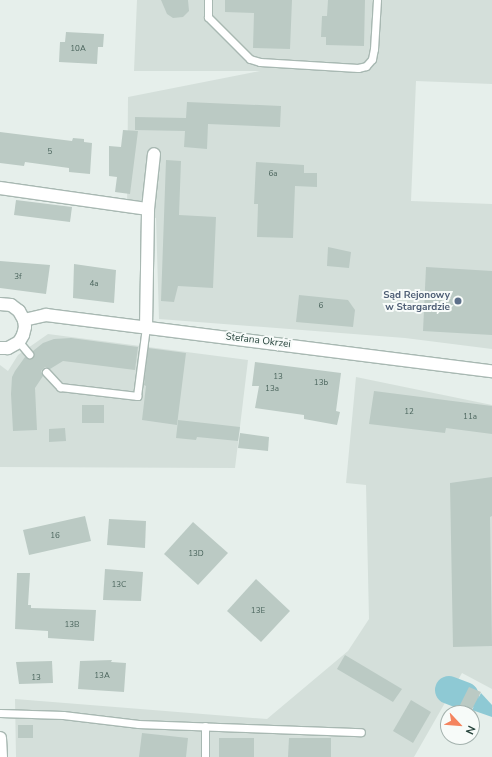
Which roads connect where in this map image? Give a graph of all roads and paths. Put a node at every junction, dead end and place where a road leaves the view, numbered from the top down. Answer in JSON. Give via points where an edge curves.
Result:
{"nodes":[{"id":1,"x":208,"y":0,"type":"edge"},
{"id":2,"x":377,"y":0,"type":"edge"},
{"id":3,"x":154,"y":154,"type":"dead end"},
{"id":4,"x":0,"y":188,"type":"edge"},
{"id":5,"x":148,"y":209,"type":"junction"},
{"id":6,"x":0,"y":304,"type":"edge"},
{"id":7,"x":24,"y":320,"type":"junction"},
{"id":8,"x":146,"y":327,"type":"junction"},
{"id":9,"x":19,"y":342,"type":"junction"},
{"id":10,"x":0,"y":348,"type":"edge"},
{"id":11,"x":29,"y":354,"type":"dead end"},
{"id":12,"x":492,"y":371,"type":"edge"},
{"id":13,"x":46,"y":372,"type":"dead end"},
{"id":14,"x":0,"y":713,"type":"edge"},
{"id":15,"x":205,"y":726,"type":"junction"},
{"id":16,"x":361,"y":732,"type":"dead end"},
{"id":17,"x":0,"y":738,"type":"edge"},
{"id":18,"x":0,"y":757,"type":"edge"},
{"id":19,"x":205,"y":757,"type":"edge"}],
"edges":[{"from":1,"to":2,"type":"lane","via":[[208,17],[250,59],[260,62],[358,68],[366,66],[372,59]]},
{"from":3,"to":5,"type":"street"},
{"from":4,"to":5,"type":"street"},
{"from":5,"to":8,"type":"street"},
{"from":6,"to":7,"type":"street","via":[[11,305],[19,311]]},
{"from":7,"to":8,"type":"street","name":"Stefana Okrzei","via":[[46,315]]},
{"from":7,"to":9,"type":"street","via":[[23,335]]},
{"from":8,"to":12,"type":"street","name":"Stefana Okrzei"},
{"from":8,"to":13,"type":"lane","via":[[138,396],[60,387]]},
{"from":9,"to":10,"type":"street","via":[[8,348]]},
{"from":9,"to":11,"type":"lane"},
{"from":14,"to":15,"type":"lane","via":[[63,715],[138,724]]},
{"from":15,"to":16,"type":"lane"},
{"from":15,"to":19,"type":"lane"},
{"from":17,"to":18,"type":"street"}]}
